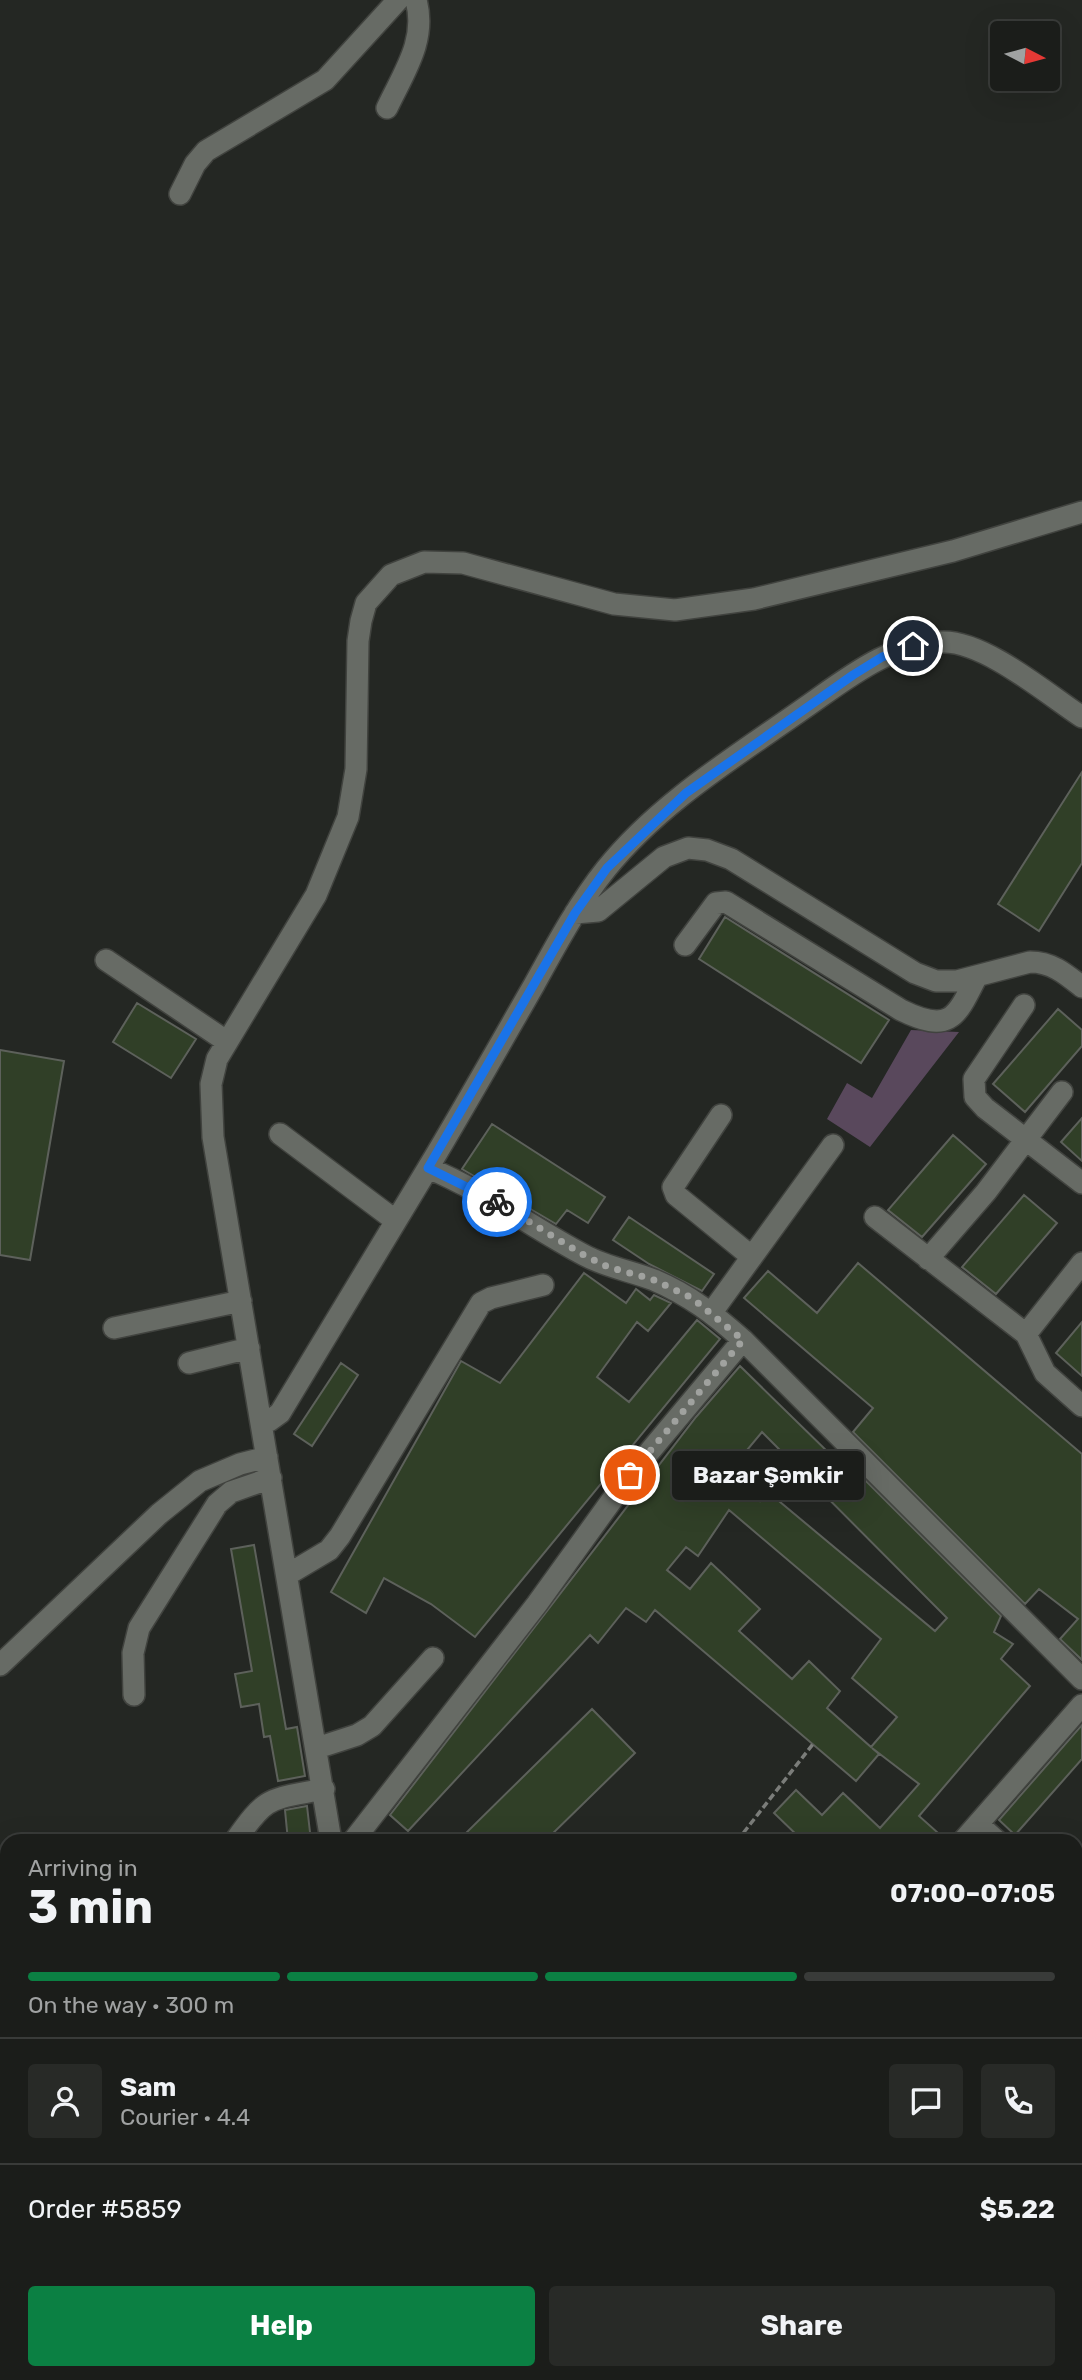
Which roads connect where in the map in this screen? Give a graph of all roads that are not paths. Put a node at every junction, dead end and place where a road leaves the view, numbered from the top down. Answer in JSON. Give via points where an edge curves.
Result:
{"nodes":[{"id":1,"x":398,"y":0,"type":"edge"},
{"id":2,"x":416,"y":0,"type":"edge"},
{"id":3,"x":387,"y":108,"type":"dead end"},
{"id":4,"x":180,"y":194,"type":"dead end"},
{"id":5,"x":1082,"y":512,"type":"edge"},
{"id":6,"x":1082,"y":717,"type":"edge"},
{"id":7,"x":575,"y":913,"type":"junction"},
{"id":8,"x":685,"y":945,"type":"dead end"},
{"id":9,"x":106,"y":960,"type":"dead end"},
{"id":10,"x":978,"y":976,"type":"junction"},
{"id":11,"x":1082,"y":987,"type":"edge"},
{"id":12,"x":1024,"y":1005,"type":"dead end"},
{"id":13,"x":226,"y":1041,"type":"junction"},
{"id":14,"x":1062,"y":1092,"type":"dead end"},
{"id":15,"x":721,"y":1115,"type":"dead end"},
{"id":16,"x":280,"y":1134,"type":"dead end"},
{"id":17,"x":1026,"y":1139,"type":"junction"},
{"id":18,"x":833,"y":1145,"type":"dead end"},
{"id":19,"x":428,"y":1168,"type":"junction"},
{"id":20,"x":1082,"y":1183,"type":"edge"},
{"id":21,"x":875,"y":1217,"type":"dead end"},
{"id":22,"x":396,"y":1221,"type":"junction"},
{"id":23,"x":752,"y":1256,"type":"junction"},
{"id":24,"x":928,"y":1259,"type":"junction"},
{"id":25,"x":1082,"y":1263,"type":"edge"},
{"id":26,"x":543,"y":1286,"type":"dead end"},
{"id":27,"x":241,"y":1301,"type":"junction"},
{"id":28,"x":712,"y":1312,"type":"junction"},
{"id":29,"x":114,"y":1328,"type":"dead end"},
{"id":30,"x":1026,"y":1334,"type":"junction"},
{"id":31,"x":743,"y":1340,"type":"junction"},
{"id":32,"x":249,"y":1348,"type":"junction"},
{"id":33,"x":189,"y":1363,"type":"dead end"},
{"id":34,"x":1082,"y":1406,"type":"edge"},
{"id":35,"x":269,"y":1421,"type":"dead end"},
{"id":36,"x":267,"y":1457,"type":"junction"},
{"id":37,"x":271,"y":1478,"type":"junction"},
{"id":38,"x":288,"y":1575,"type":"junction"},
{"id":39,"x":433,"y":1658,"type":"dead end"},
{"id":40,"x":0,"y":1665,"type":"edge"},
{"id":41,"x":1082,"y":1679,"type":"edge"},
{"id":42,"x":134,"y":1695,"type":"dead end"},
{"id":43,"x":1082,"y":1706,"type":"edge"},
{"id":44,"x":317,"y":1748,"type":"junction"},
{"id":45,"x":324,"y":1789,"type":"junction"},
{"id":46,"x":978,"y":1825,"type":"junction"},
{"id":47,"x":240,"y":1834,"type":"edge"},
{"id":48,"x":330,"y":1834,"type":"edge"},
{"id":49,"x":358,"y":1834,"type":"edge"},
{"id":50,"x":970,"y":1834,"type":"edge"},
{"id":51,"x":989,"y":1834,"type":"edge"}],
"edges":[{"from":1,"to":4,"type":"street","via":[[325,80],[206,152]]},
{"from":2,"to":3,"type":"street","via":[[420,37]]},
{"from":5,"to":13,"type":"street","via":[[953,551],[819,584],[675,610],[614,604],[463,563],[424,562],[390,575],[366,603],[361,621],[356,769],[348,817],[316,895]]},
{"from":6,"to":7,"type":"street","via":[[970,648],[934,643],[882,657],[686,793],[607,868]]},
{"from":7,"to":10,"type":"street","via":[[598,911],[664,857],[688,848],[707,850],[731,859],[936,982]]},
{"from":7,"to":19,"type":"street"},
{"from":8,"to":10,"type":"street","via":[[716,903],[726,902],[901,1010],[936,1022],[949,1021],[959,1012]]},
{"from":9,"to":13,"type":"street"},
{"from":10,"to":11,"type":"street","via":[[1043,962]]},
{"from":12,"to":17,"type":"street","via":[[973,1086],[975,1097],[985,1108]]},
{"from":13,"to":27,"type":"street","via":[[214,1072],[210,1104]]},
{"from":14,"to":17,"type":"street"},
{"from":15,"to":23,"type":"street","via":[[673,1187],[676,1195]]},
{"from":16,"to":22,"type":"street"},
{"from":17,"to":20,"type":"street"},
{"from":17,"to":24,"type":"street"},
{"from":18,"to":23,"type":"street"},
{"from":19,"to":22,"type":"street"},
{"from":19,"to":28,"type":"street","via":[[479,1192],[582,1254],[652,1279]]},
{"from":21,"to":24,"type":"street"},
{"from":22,"to":35,"type":"street","via":[[280,1413]]},
{"from":23,"to":28,"type":"street"},
{"from":24,"to":30,"type":"street"},
{"from":25,"to":30,"type":"street"},
{"from":26,"to":38,"type":"street","via":[[481,1303],[340,1536],[328,1550]]},
{"from":27,"to":29,"type":"street"},
{"from":27,"to":32,"type":"street"},
{"from":28,"to":31,"type":"street"},
{"from":30,"to":34,"type":"street","via":[[1045,1373]]},
{"from":31,"to":41,"type":"street"},
{"from":31,"to":49,"type":"street","via":[[630,1475],[537,1604]]},
{"from":32,"to":33,"type":"street"},
{"from":32,"to":36,"type":"street"},
{"from":36,"to":37,"type":"street"},
{"from":36,"to":40,"type":"street","via":[[200,1481]]},
{"from":37,"to":38,"type":"street"},
{"from":37,"to":42,"type":"street","via":[[231,1492],[217,1504],[139,1628],[133,1653]]},
{"from":38,"to":44,"type":"street"},
{"from":39,"to":44,"type":"street","via":[[372,1726]]},
{"from":43,"to":46,"type":"street"},
{"from":44,"to":45,"type":"street"},
{"from":45,"to":47,"type":"street","via":[[271,1800],[259,1807]]},
{"from":45,"to":48,"type":"street"},
{"from":46,"to":50,"type":"street"},
{"from":46,"to":51,"type":"street"}]}
